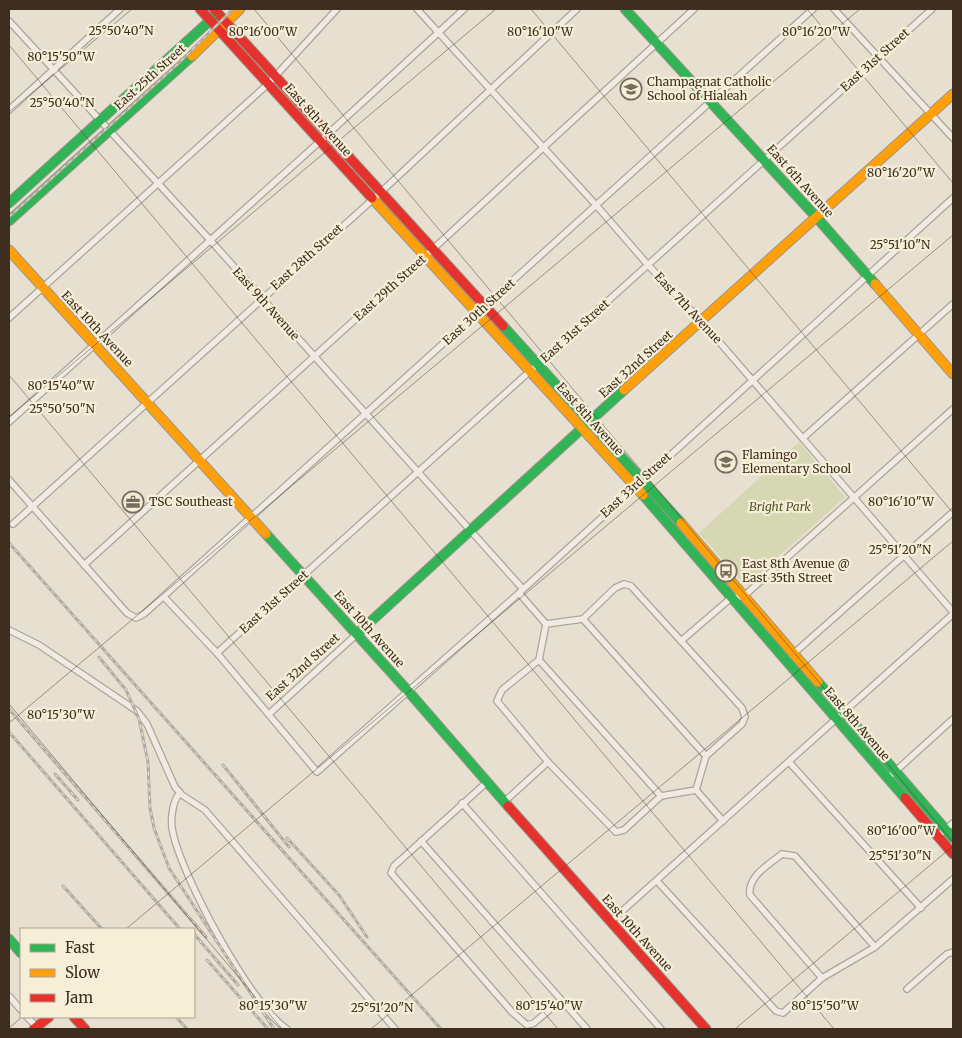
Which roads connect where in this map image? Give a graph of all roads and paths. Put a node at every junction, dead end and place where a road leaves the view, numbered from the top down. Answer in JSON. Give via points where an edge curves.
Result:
{"nodes":[{"id":1,"x":120,"y":9,"type":"edge"},
{"id":2,"x":200,"y":9,"type":"edge"},
{"id":3,"x":240,"y":9,"type":"edge"},
{"id":4,"x":337,"y":9,"type":"edge"},
{"id":5,"x":417,"y":9,"type":"edge"},
{"id":6,"x":464,"y":9,"type":"edge"},
{"id":7,"x":577,"y":9,"type":"edge"},
{"id":8,"x":625,"y":9,"type":"edge"},
{"id":9,"x":694,"y":9,"type":"edge"},
{"id":10,"x":813,"y":9,"type":"edge"},
{"id":11,"x":834,"y":9,"type":"edge"},
{"id":12,"x":932,"y":9,"type":"edge"},
{"id":13,"x":218,"y":10,"type":"edge"},
{"id":14,"x":9,"y":21,"type":"edge"},
{"id":15,"x":211,"y":21,"type":"junction"},
{"id":16,"x":227,"y":23,"type":"junction"},
{"id":17,"x":220,"y":30,"type":"junction"},
{"id":18,"x":439,"y":32,"type":"junction"},
{"id":19,"x":657,"y":43,"type":"junction"},
{"id":20,"x":879,"y":57,"type":"junction"},
{"id":21,"x":53,"y":71,"type":"junction"},
{"id":22,"x":276,"y":77,"type":"junction"},
{"id":23,"x":268,"y":84,"type":"junction"},
{"id":24,"x":491,"y":89,"type":"junction"},
{"id":25,"x":953,"y":94,"type":"edge"},
{"id":26,"x":710,"y":102,"type":"junction"},
{"id":27,"x":9,"y":110,"type":"edge"},
{"id":28,"x":932,"y":114,"type":"junction"},
{"id":29,"x":100,"y":122,"type":"junction"},
{"id":30,"x":109,"y":131,"type":"junction"},
{"id":31,"x":328,"y":134,"type":"junction"},
{"id":32,"x":953,"y":138,"type":"edge"},
{"id":33,"x":321,"y":141,"type":"junction"},
{"id":34,"x":543,"y":147,"type":"junction"},
{"id":35,"x":764,"y":160,"type":"junction"},
{"id":36,"x":158,"y":185,"type":"junction"},
{"id":37,"x":381,"y":192,"type":"junction"},
{"id":38,"x":953,"y":198,"type":"edge"},
{"id":39,"x":373,"y":199,"type":"junction"},
{"id":40,"x":9,"y":203,"type":"edge"},
{"id":41,"x":596,"y":205,"type":"junction"},
{"id":42,"x":818,"y":219,"type":"junction"},
{"id":43,"x":9,"y":221,"type":"edge"},
{"id":44,"x":210,"y":241,"type":"junction"},
{"id":45,"x":433,"y":249,"type":"junction"},
{"id":46,"x":9,"y":250,"type":"edge"},
{"id":47,"x":425,"y":256,"type":"junction"},
{"id":48,"x":648,"y":265,"type":"junction"},
{"id":49,"x":867,"y":275,"type":"junction"},
{"id":50,"x":42,"y":288,"type":"junction"},
{"id":51,"x":260,"y":299,"type":"junction"},
{"id":52,"x":953,"y":304,"type":"edge"},
{"id":53,"x":486,"y":307,"type":"junction"},
{"id":54,"x":478,"y":314,"type":"junction"},
{"id":55,"x":9,"y":318,"type":"edge"},
{"id":56,"x":702,"y":322,"type":"junction"},
{"id":57,"x":920,"y":334,"type":"junction"},
{"id":58,"x":95,"y":344,"type":"junction"},
{"id":59,"x":314,"y":356,"type":"junction"},
{"id":60,"x":538,"y":364,"type":"junction"},
{"id":61,"x":530,"y":371,"type":"junction"},
{"id":62,"x":953,"y":374,"type":"edge"},
{"id":63,"x":753,"y":379,"type":"junction"},
{"id":64,"x":147,"y":403,"type":"junction"},
{"id":65,"x":953,"y":409,"type":"edge"},
{"id":66,"x":366,"y":414,"type":"junction"},
{"id":67,"x":9,"y":422,"type":"edge"},
{"id":68,"x":590,"y":422,"type":"junction"},
{"id":69,"x":582,"y":429,"type":"junction"},
{"id":70,"x":804,"y":438,"type":"junction"},
{"id":71,"x":198,"y":460,"type":"junction"},
{"id":72,"x":419,"y":472,"type":"junction"},
{"id":73,"x":9,"y":480,"type":"edge"},
{"id":74,"x":642,"y":480,"type":"junction"},
{"id":75,"x":635,"y":486,"type":"junction"},
{"id":76,"x":854,"y":499,"type":"junction"},
{"id":77,"x":32,"y":507,"type":"junction"},
{"id":78,"x":953,"y":512,"type":"edge"},
{"id":79,"x":251,"y":518,"type":"junction"},
{"id":80,"x":13,"y":524,"type":"dead end"},
{"id":81,"x":469,"y":528,"type":"junction"},
{"id":82,"x":904,"y":556,"type":"junction"},
{"id":83,"x":84,"y":565,"type":"junction"},
{"id":84,"x":304,"y":576,"type":"junction"},
{"id":85,"x":520,"y":590,"type":"junction"},
{"id":86,"x":744,"y":596,"type":"junction"},
{"id":87,"x":164,"y":597,"type":"junction"},
{"id":88,"x":732,"y":598,"type":"junction"},
{"id":89,"x":953,"y":613,"type":"edge"},
{"id":90,"x":583,"y":619,"type":"junction"},
{"id":91,"x":546,"y":624,"type":"junction"},
{"id":92,"x":9,"y":630,"type":"edge"},
{"id":93,"x":357,"y":634,"type":"junction"},
{"id":94,"x":682,"y":641,"type":"junction"},
{"id":95,"x":216,"y":653,"type":"junction"},
{"id":96,"x":794,"y":653,"type":"junction"},
{"id":97,"x":539,"y":660,"type":"junction"},
{"id":98,"x":786,"y":661,"type":"junction"},
{"id":99,"x":408,"y":690,"type":"junction"},
{"id":100,"x":844,"y":712,"type":"junction"},
{"id":101,"x":269,"y":714,"type":"junction"},
{"id":102,"x":953,"y":719,"type":"edge"},
{"id":103,"x":837,"y":720,"type":"junction"},
{"id":104,"x":706,"y":756,"type":"junction"},
{"id":105,"x":548,"y":762,"type":"junction"},
{"id":106,"x":790,"y":762,"type":"junction"},
{"id":107,"x":896,"y":771,"type":"junction"},
{"id":108,"x":888,"y":778,"type":"junction"},
{"id":109,"x":487,"y":782,"type":"junction"},
{"id":110,"x":696,"y":790,"type":"junction"},
{"id":111,"x":180,"y":793,"type":"junction"},
{"id":112,"x":661,"y":796,"type":"junction"},
{"id":113,"x":504,"y":802,"type":"junction"},
{"id":114,"x":462,"y":804,"type":"junction"},
{"id":115,"x":723,"y":821,"type":"junction"},
{"id":116,"x":950,"y":826,"type":"edge"},
{"id":117,"x":938,"y":836,"type":"junction"},
{"id":118,"x":953,"y":838,"type":"edge"},
{"id":119,"x":421,"y":841,"type":"junction"},
{"id":120,"x":953,"y":854,"type":"edge"},
{"id":121,"x":953,"y":879,"type":"edge"},
{"id":122,"x":657,"y":881,"type":"junction"},
{"id":123,"x":921,"y":908,"type":"junction"},
{"id":124,"x":610,"y":922,"type":"junction"},
{"id":125,"x":9,"y":940,"type":"edge"},
{"id":126,"x":876,"y":947,"type":"junction"},
{"id":127,"x":953,"y":952,"type":"edge"},
{"id":128,"x":20,"y":953,"type":"edge"},
{"id":129,"x":822,"y":978,"type":"junction"},
{"id":130,"x":907,"y":989,"type":"dead end"},
{"id":131,"x":9,"y":996,"type":"edge"},
{"id":132,"x":561,"y":1000,"type":"junction"},
{"id":133,"x":20,"y":1009,"type":"edge"},
{"id":134,"x":28,"y":1018,"type":"edge"},
{"id":135,"x":48,"y":1018,"type":"edge"},
{"id":136,"x":75,"y":1018,"type":"edge"},
{"id":137,"x":36,"y":1028,"type":"edge"},
{"id":138,"x":85,"y":1029,"type":"edge"},
{"id":139,"x":287,"y":1029,"type":"edge"},
{"id":140,"x":395,"y":1029,"type":"edge"},
{"id":141,"x":587,"y":1029,"type":"edge"},
{"id":142,"x":660,"y":1029,"type":"edge"},
{"id":143,"x":706,"y":1029,"type":"edge"}],
"edges":[{"from":1,"to":21,"type":"street"},
{"from":2,"to":15,"type":"main road","name":"East 8th Avenue"},
{"from":3,"to":16,"type":"main road","name":"East 25th Street"},
{"from":4,"to":22,"type":"street"},
{"from":5,"to":18,"type":"street","name":"East 7th Avenue"},
{"from":6,"to":18,"type":"street"},
{"from":7,"to":24,"type":"street","name":"East 28th Street"},
{"from":8,"to":19,"type":"main road","name":"East 6th Avenue"},
{"from":9,"to":19,"type":"street","name":"East 29th Street"},
{"from":10,"to":26,"type":"street","name":"East 30th Street"},
{"from":11,"to":20,"type":"street"},
{"from":12,"to":20,"type":"street","name":"East 31st Street"},
{"from":13,"to":15,"type":"main road"},
{"from":13,"to":16,"type":"main road","name":"East 8th Avenue"},
{"from":14,"to":21,"type":"street","name":"East 9th Avenue"},
{"from":15,"to":17,"type":"main road","name":"East 8th Avenue"},
{"from":15,"to":29,"type":"main road"},
{"from":16,"to":17,"type":"main road","name":"East 25th Street"},
{"from":16,"to":22,"type":"main road","name":"East 8th Avenue"},
{"from":17,"to":23,"type":"main road","name":"East 8th Avenue"},
{"from":17,"to":30,"type":"main road","name":"East 25th Street"},
{"from":18,"to":24,"type":"street","name":"East 7th Avenue"},
{"from":18,"to":31,"type":"street"},
{"from":19,"to":26,"type":"main road","name":"East 6th Avenue"},
{"from":19,"to":34,"type":"street","name":"East 29th Street"},
{"from":20,"to":28,"type":"street"},
{"from":20,"to":35,"type":"street","name":"East 31st Street"},
{"from":21,"to":27,"type":"street"},
{"from":21,"to":29,"type":"street","name":"East 9th Avenue"},
{"from":22,"to":23,"type":"street"},
{"from":22,"to":31,"type":"main road","name":"East 8th Avenue"},
{"from":23,"to":33,"type":"main road","name":"East 8th Avenue"},
{"from":23,"to":36,"type":"street"},
{"from":24,"to":34,"type":"street","name":"East 7th Avenue"},
{"from":24,"to":37,"type":"street","name":"East 28th Street"},
{"from":25,"to":28,"type":"main road","name":"East 32nd Street"},
{"from":26,"to":35,"type":"main road","name":"East 6th Avenue"},
{"from":26,"to":41,"type":"street","name":"East 30th Street"},
{"from":28,"to":32,"type":"street"},
{"from":28,"to":42,"type":"main road","name":"East 32nd Street"},
{"from":29,"to":30,"type":"street","name":"East 9th Avenue"},
{"from":29,"to":40,"type":"main road"},
{"from":30,"to":36,"type":"street","name":"East 9th Avenue"},
{"from":30,"to":43,"type":"main road","name":"East 25th Street"},
{"from":31,"to":33,"type":"street"},
{"from":31,"to":37,"type":"main road","name":"East 8th Avenue"},
{"from":33,"to":39,"type":"main road","name":"East 8th Avenue"},
{"from":33,"to":44,"type":"street"},
{"from":34,"to":41,"type":"street","name":"East 7th Avenue"},
{"from":34,"to":45,"type":"street","name":"East 29th Street"},
{"from":35,"to":42,"type":"main road","name":"East 6th Avenue"},
{"from":35,"to":48,"type":"street","name":"East 31st Street"},
{"from":36,"to":44,"type":"street","name":"East 9th Avenue"},
{"from":36,"to":50,"type":"street"},
{"from":37,"to":39,"type":"street","name":"East 28th Street"},
{"from":37,"to":45,"type":"main road","name":"East 8th Avenue"},
{"from":38,"to":49,"type":"street","name":"East 33rd Street"},
{"from":39,"to":47,"type":"main road","name":"East 8th Avenue"},
{"from":39,"to":51,"type":"street","name":"East 28th Street"},
{"from":41,"to":48,"type":"street","name":"East 7th Avenue"},
{"from":41,"to":53,"type":"street","name":"East 30th Street"},
{"from":42,"to":49,"type":"main road","name":"East 6th Avenue"},
{"from":42,"to":56,"type":"main road","name":"East 32nd Street"},
{"from":44,"to":51,"type":"street","name":"East 9th Avenue"},
{"from":44,"to":58,"type":"street"},
{"from":45,"to":47,"type":"street","name":"East 29th Street"},
{"from":45,"to":53,"type":"main road","name":"East 8th Avenue"},
{"from":46,"to":50,"type":"main road","name":"East 10th Avenue"},
{"from":47,"to":54,"type":"main road","name":"East 8th Avenue"},
{"from":47,"to":59,"type":"street","name":"East 29th Street"},
{"from":48,"to":56,"type":"street","name":"East 7th Avenue"},
{"from":48,"to":60,"type":"street","name":"East 31st Street"},
{"from":49,"to":57,"type":"main road","name":"East 6th Avenue"},
{"from":49,"to":63,"type":"street","name":"East 33rd Street"},
{"from":50,"to":55,"type":"street"},
{"from":50,"to":58,"type":"main road","name":"East 10th Avenue"},
{"from":51,"to":59,"type":"street","name":"East 9th Avenue"},
{"from":51,"to":64,"type":"street","name":"East 28th Street"},
{"from":52,"to":57,"type":"street"},
{"from":53,"to":54,"type":"street","name":"East 30th Street"},
{"from":53,"to":60,"type":"main road","name":"East 8th Avenue"},
{"from":54,"to":61,"type":"main road","name":"East 8th Avenue"},
{"from":54,"to":66,"type":"street","name":"East 30th Street"},
{"from":56,"to":63,"type":"street","name":"East 7th Avenue"},
{"from":56,"to":68,"type":"main road","name":"East 32nd Street"},
{"from":57,"to":62,"type":"main road","name":"East 6th Avenue"},
{"from":57,"to":70,"type":"street"},
{"from":58,"to":64,"type":"main road","name":"East 10th Avenue"},
{"from":58,"to":67,"type":"street"},
{"from":59,"to":66,"type":"street","name":"East 9th Avenue"},
{"from":59,"to":71,"type":"street","name":"East 29th Street"},
{"from":60,"to":61,"type":"street","name":"East 31st Street"},
{"from":60,"to":68,"type":"main road","name":"East 8th Avenue"},
{"from":61,"to":69,"type":"main road","name":"East 8th Avenue"},
{"from":61,"to":72,"type":"street","name":"East 31st Street"},
{"from":63,"to":70,"type":"street","name":"East 7th Avenue"},
{"from":63,"to":74,"type":"street","name":"East 33rd Street"},
{"from":64,"to":71,"type":"main road","name":"East 10th Avenue"},
{"from":64,"to":77,"type":"street","name":"East 28th Street"},
{"from":65,"to":76,"type":"street"},
{"from":66,"to":72,"type":"street","name":"East 9th Avenue"},
{"from":66,"to":79,"type":"street","name":"East 30th Street"},
{"from":68,"to":69,"type":"main road","name":"East 32nd Street"},
{"from":68,"to":74,"type":"main road","name":"East 8th Avenue"},
{"from":69,"to":75,"type":"main road","name":"East 8th Avenue"},
{"from":69,"to":81,"type":"main road","name":"East 32nd Street"},
{"from":70,"to":76,"type":"street","name":"East 7th Avenue"},
{"from":71,"to":79,"type":"main road","name":"East 10th Avenue"},
{"from":71,"to":83,"type":"street","name":"East 29th Street"},
{"from":72,"to":81,"type":"street","name":"East 9th Avenue"},
{"from":72,"to":84,"type":"street","name":"East 31st Street"},
{"from":73,"to":77,"type":"street"},
{"from":74,"to":75,"type":"street","name":"East 33rd Street"},
{"from":74,"to":86,"type":"main road","name":"East 8th Avenue"},
{"from":75,"to":85,"type":"street","name":"East 33rd Street"},
{"from":75,"to":88,"type":"main road","name":"East 8th Avenue"},
{"from":76,"to":82,"type":"street","name":"East 7th Avenue"},
{"from":76,"to":86,"type":"street"},
{"from":77,"to":80,"type":"street","name":"East 28th Street"},
{"from":77,"to":83,"type":"street"},
{"from":78,"to":82,"type":"street"},
{"from":79,"to":84,"type":"main road","name":"East 10th Avenue"},
{"from":79,"to":87,"type":"street","name":"East 30th Street"},
{"from":81,"to":85,"type":"street","name":"East 9th Avenue"},
{"from":81,"to":93,"type":"main road","name":"East 32nd Street"},
{"from":82,"to":89,"type":"street","name":"East 7th Avenue"},
{"from":82,"to":96,"type":"street"},
{"from":83,"to":87,"type":"street","name":"East 30th Street","via":[[136,618]]},
{"from":84,"to":93,"type":"main road","name":"East 10th Avenue"},
{"from":84,"to":95,"type":"street","name":"East 31st Street"},
{"from":85,"to":91,"type":"street","name":"East 9th Avenue"},
{"from":85,"to":99,"type":"street","name":"East 33rd Street"},
{"from":86,"to":88,"type":"street"},
{"from":86,"to":96,"type":"main road","name":"East 8th Avenue"},
{"from":87,"to":95,"type":"street"},
{"from":88,"to":94,"type":"street"},
{"from":88,"to":98,"type":"main road","name":"East 8th Avenue"},
{"from":89,"to":100,"type":"street"},
{"from":90,"to":91,"type":"street"},
{"from":90,"to":94,"type":"street","via":[[615,588],[624,584],[631,586]]},
{"from":90,"to":104,"type":"street"},
{"from":91,"to":97,"type":"street"},
{"from":92,"to":111,"type":"street","via":[[39,646],[136,711],[147,724]]},
{"from":93,"to":99,"type":"main road","name":"East 10th Avenue"},
{"from":93,"to":101,"type":"street","name":"East 32nd Street"},
{"from":94,"to":104,"type":"street","via":[[742,708],[745,717],[742,724]]},
{"from":95,"to":101,"type":"street"},
{"from":96,"to":98,"type":"street"},
{"from":96,"to":100,"type":"main road","name":"East 8th Avenue"},
{"from":97,"to":105,"type":"street","via":[[502,690],[497,701]]},
{"from":97,"to":112,"type":"street"},
{"from":98,"to":103,"type":"main road","name":"East 8th Avenue"},
{"from":99,"to":101,"type":"street","name":"East 33rd Street","via":[[317,772]]},
{"from":99,"to":109,"type":"main road","name":"East 10th Avenue"},
{"from":100,"to":103,"type":"street"},
{"from":100,"to":107,"type":"main road","name":"East 8th Avenue"},
{"from":102,"to":107,"type":"street"},
{"from":103,"to":106,"type":"street"},
{"from":103,"to":108,"type":"main road","name":"East 8th Avenue"},
{"from":104,"to":110,"type":"street"},
{"from":105,"to":112,"type":"street","via":[[616,832],[624,830]]},
{"from":105,"to":113,"type":"street"},
{"from":106,"to":115,"type":"street"},
{"from":106,"to":123,"type":"street"},
{"from":107,"to":108,"type":"street"},
{"from":107,"to":116,"type":"main road","name":"East 8th Avenue"},
{"from":108,"to":117,"type":"main road","name":"East 8th Avenue"},
{"from":109,"to":113,"type":"main road","name":"East 10th Avenue"},
{"from":109,"to":114,"type":"street"},
{"from":110,"to":112,"type":"street"},
{"from":110,"to":115,"type":"street"},
{"from":111,"to":139,"type":"street","via":[[175,801],[172,830],[194,886],[241,973],[275,1020]]},
{"from":111,"to":140,"type":"street","via":[[206,810]]},
{"from":113,"to":124,"type":"main road","name":"East 10th Avenue"},
{"from":114,"to":119,"type":"street"},
{"from":114,"to":142,"type":"street"},
{"from":115,"to":122,"type":"street"},
{"from":116,"to":117,"type":"street"},
{"from":116,"to":118,"type":"main road","name":"East 8th Avenue"},
{"from":117,"to":120,"type":"main road","name":"East 8th Avenue"},
{"from":119,"to":132,"type":"street"},
{"from":119,"to":132,"type":"street","via":[[394,866],[391,873],[410,897],[527,1025],[534,1023]]},
{"from":121,"to":123,"type":"street"},
{"from":122,"to":124,"type":"street"},
{"from":122,"to":129,"type":"street","via":[[776,1011],[783,1012]]},
{"from":123,"to":126,"type":"street"},
{"from":124,"to":143,"type":"main road","name":"East 10th Avenue"},
{"from":125,"to":128,"type":"main road"},
{"from":126,"to":129,"type":"street"},
{"from":126,"to":129,"type":"street","via":[[795,856],[782,854],[752,880],[748,887],[750,895]]},
{"from":127,"to":130,"type":"street","via":[[946,954]]},
{"from":131,"to":133,"type":"street"},
{"from":132,"to":141,"type":"street"},
{"from":134,"to":137,"type":"street"},
{"from":135,"to":137,"type":"main road"},
{"from":136,"to":138,"type":"main road"}]}
